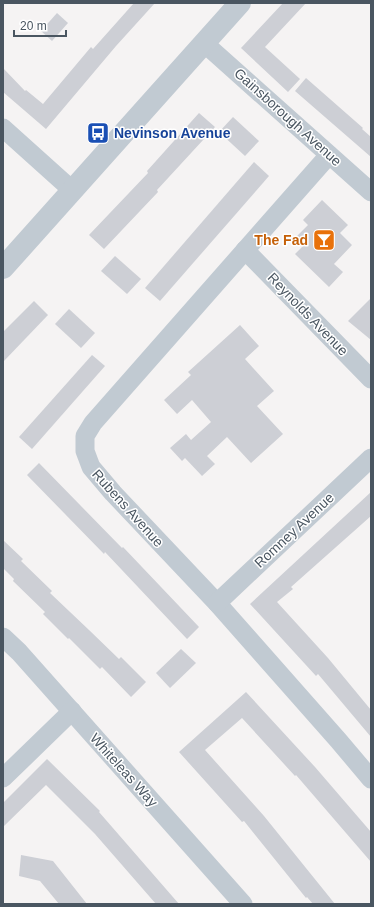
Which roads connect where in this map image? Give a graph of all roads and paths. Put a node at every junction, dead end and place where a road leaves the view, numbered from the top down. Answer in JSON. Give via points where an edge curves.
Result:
{"nodes":[{"id":1,"x":240,"y":3,"type":"edge"},
{"id":2,"x":204,"y":43,"type":"junction"},
{"id":3,"x":3,"y":128,"type":"edge"},
{"id":4,"x":329,"y":155,"type":"junction"},
{"id":5,"x":72,"y":190,"type":"junction"},
{"id":6,"x":371,"y":192,"type":"edge"},
{"id":7,"x":245,"y":250,"type":"junction"},
{"id":8,"x":3,"y":268,"type":"edge"},
{"id":9,"x":371,"y":379,"type":"edge"},
{"id":10,"x":371,"y":458,"type":"edge"},
{"id":11,"x":217,"y":603,"type":"junction"},
{"id":12,"x":3,"y":637,"type":"edge"},
{"id":13,"x":72,"y":711,"type":"junction"},
{"id":14,"x":3,"y":778,"type":"edge"},
{"id":15,"x":371,"y":779,"type":"edge"},
{"id":16,"x":243,"y":904,"type":"edge"}],
"edges":[{"from":1,"to":2,"type":"street"},
{"from":2,"to":4,"type":"street","name":"Gainsborough Avenue"},
{"from":2,"to":5,"type":"street"},
{"from":3,"to":5,"type":"street"},
{"from":4,"to":6,"type":"street","name":"Gainsborough Avenue"},
{"from":4,"to":7,"type":"street","name":"Rubens Avenue"},
{"from":5,"to":8,"type":"street"},
{"from":7,"to":9,"type":"street","name":"Reynolds Avenue"},
{"from":7,"to":11,"type":"street","name":"Rubens Avenue","via":[[93,423],[85,436],[84,451],[91,467]]},
{"from":10,"to":11,"type":"street","name":"Romney Avenue"},
{"from":11,"to":15,"type":"street","name":"Rubens Avenue"},
{"from":12,"to":13,"type":"street","name":"Whiteleas Way"},
{"from":13,"to":14,"type":"street"},
{"from":13,"to":16,"type":"street","name":"Whiteleas Way"}]}
